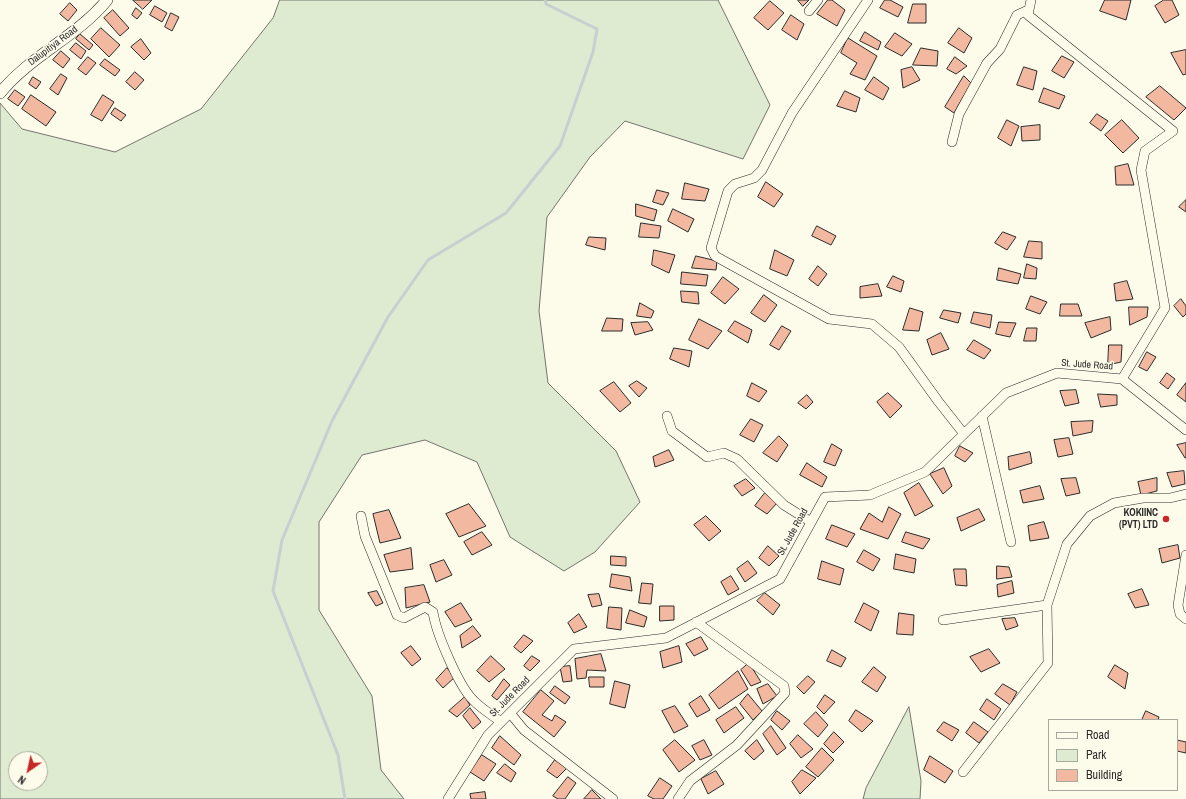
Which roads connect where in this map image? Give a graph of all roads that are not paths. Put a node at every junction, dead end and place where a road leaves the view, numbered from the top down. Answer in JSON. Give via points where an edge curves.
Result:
{"nodes":[{"id":1,"x":107,"y":0,"type":"edge"},
{"id":2,"x":818,"y":0,"type":"edge"},
{"id":3,"x":868,"y":0,"type":"edge"},
{"id":4,"x":1031,"y":0,"type":"edge"},
{"id":5,"x":1028,"y":10,"type":"junction"},
{"id":6,"x":809,"y":11,"type":"dead end"},
{"id":7,"x":0,"y":93,"type":"edge"},
{"id":8,"x":952,"y":142,"type":"dead end"},
{"id":9,"x":1122,"y":379,"type":"junction"},
{"id":10,"x":667,"y":416,"type":"dead end"},
{"id":11,"x":982,"y":416,"type":"junction"},
{"id":12,"x":1186,"y":430,"type":"edge"},
{"id":13,"x":964,"y":434,"type":"junction"},
{"id":14,"x":1186,"y":494,"type":"edge"},
{"id":15,"x":361,"y":516,"type":"dead end"},
{"id":16,"x":811,"y":522,"type":"junction"},
{"id":17,"x":1011,"y":542,"type":"dead end"},
{"id":18,"x":1186,"y":556,"type":"edge"},
{"id":19,"x":1047,"y":605,"type":"junction"},
{"id":20,"x":1186,"y":619,"type":"edge"},
{"id":21,"x":943,"y":620,"type":"dead end"},
{"id":22,"x":696,"y":622,"type":"junction"},
{"id":23,"x":510,"y":713,"type":"junction"},
{"id":24,"x":500,"y":722,"type":"junction"},
{"id":25,"x":962,"y":772,"type":"dead end"},
{"id":26,"x":448,"y":799,"type":"edge"},
{"id":27,"x":613,"y":799,"type":"edge"},
{"id":28,"x":678,"y":799,"type":"edge"}],
"edges":[{"from":1,"to":7,"type":"street","name":"Dalupitiya Road","via":[[81,26],[31,62]]},
{"from":2,"to":6,"type":"street"},
{"from":3,"to":13,"type":"street","via":[[792,113],[762,170],[754,178],[735,184],[728,191],[710,248],[715,256],[829,319],[872,324],[899,347]]},
{"from":4,"to":5,"type":"street"},
{"from":5,"to":8,"type":"street","via":[[1017,15],[1000,49],[987,63],[959,114]]},
{"from":5,"to":9,"type":"street","via":[[1028,15],[1173,131],[1145,150],[1141,170],[1165,308]]},
{"from":9,"to":11,"type":"street","name":"St. Jude Road","via":[[1057,373],[1006,393]]},
{"from":9,"to":12,"type":"street","name":"St. Jude Road"},
{"from":10,"to":16,"type":"street","via":[[672,431],[707,457],[724,453],[737,459],[784,505]]},
{"from":11,"to":13,"type":"street","name":"St. Jude Road"},
{"from":11,"to":17,"type":"street"},
{"from":13,"to":16,"type":"street","name":"St. Jude Road","via":[[926,472],[870,495],[825,497]]},
{"from":14,"to":19,"type":"street","via":[[1114,503],[1090,516],[1067,544]]},
{"from":15,"to":24,"type":"street","via":[[365,536],[397,615],[404,618],[425,607],[433,612],[435,627],[453,668],[473,700]]},
{"from":16,"to":22,"type":"street","name":"St. Jude Road","via":[[780,579]]},
{"from":18,"to":20,"type":"street","via":[[1178,604],[1180,614]]},
{"from":19,"to":21,"type":"street"},
{"from":19,"to":25,"type":"street","via":[[1048,663]]},
{"from":22,"to":23,"type":"street","name":"St. Jude Road","via":[[666,638],[574,649]]},
{"from":22,"to":28,"type":"street","via":[[784,686],[785,693],[738,745],[690,781]]},
{"from":23,"to":24,"type":"street","name":"St. Jude Road"},
{"from":23,"to":27,"type":"street","via":[[524,730]]},
{"from":24,"to":26,"type":"street","name":"St. Jude Road","via":[[488,735]]}]}
